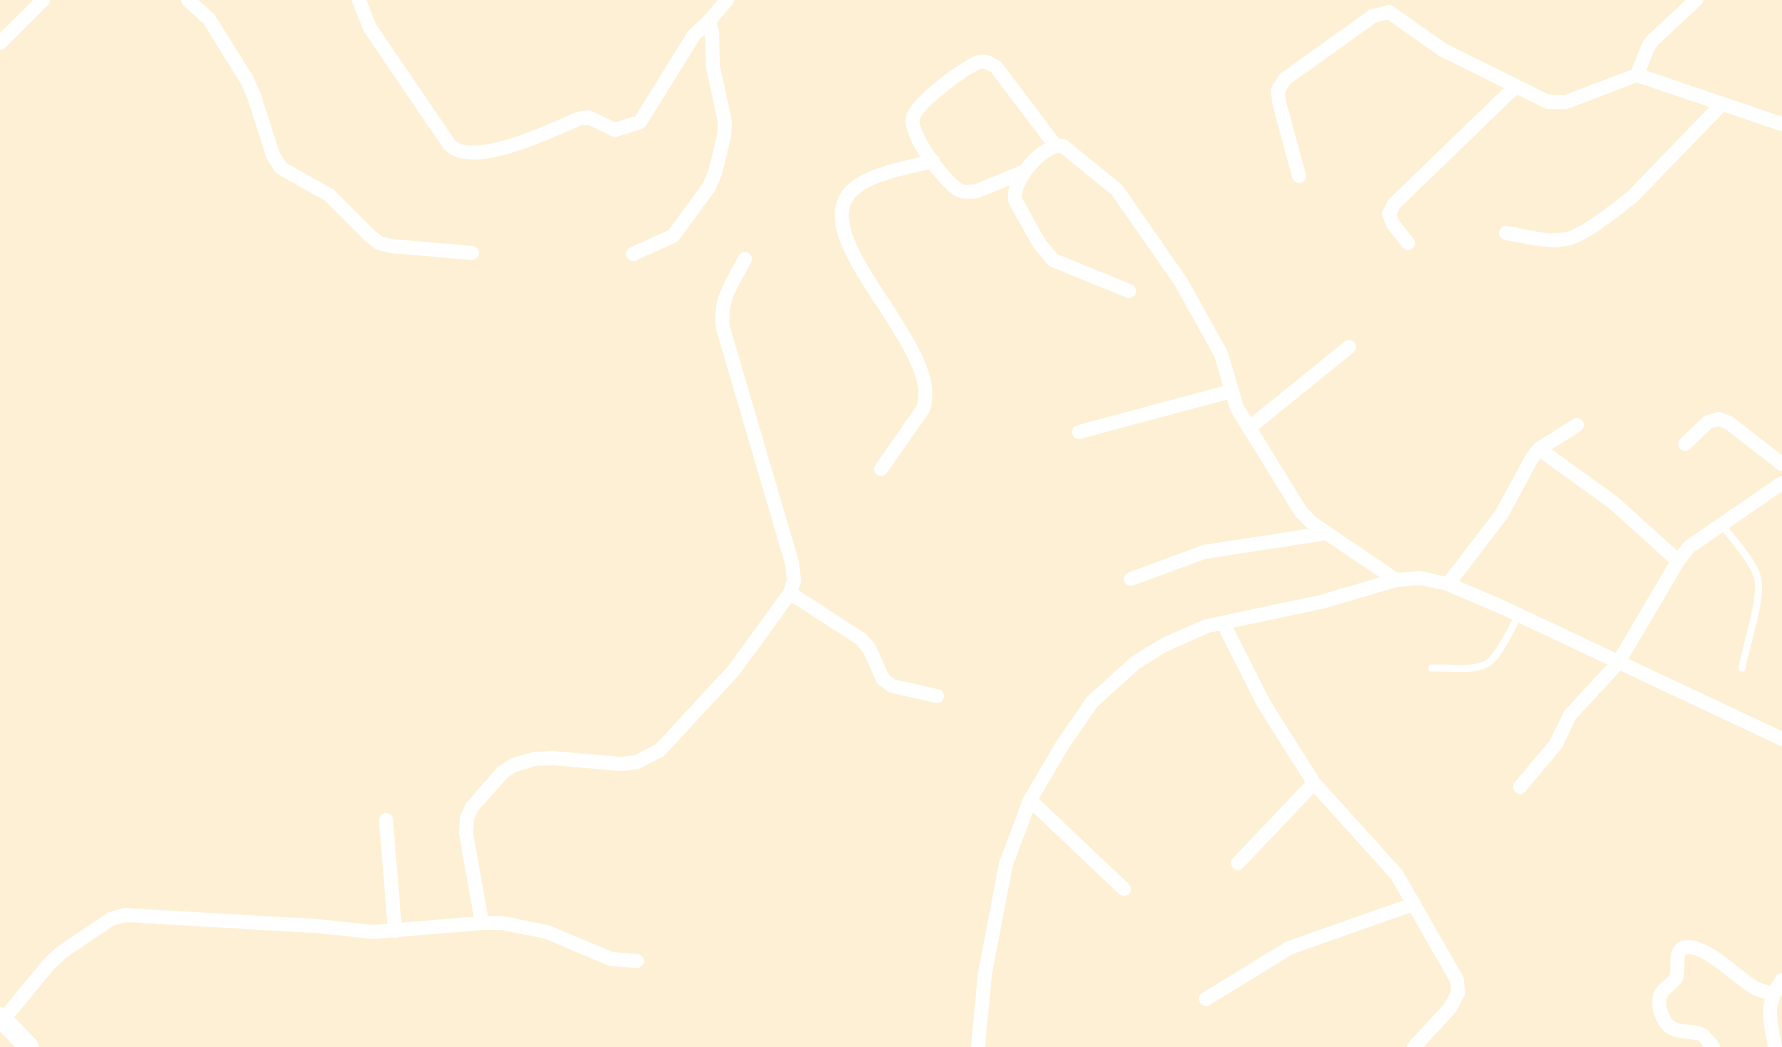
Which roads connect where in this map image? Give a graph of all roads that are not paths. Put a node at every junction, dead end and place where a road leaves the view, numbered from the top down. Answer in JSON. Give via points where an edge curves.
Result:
{"nodes":[{"id":1,"x":43,"y":0,"type":"edge"},
{"id":2,"x":188,"y":0,"type":"edge"},
{"id":3,"x":359,"y":0,"type":"edge"},
{"id":4,"x":727,"y":0,"type":"edge"},
{"id":5,"x":1696,"y":0,"type":"edge"},
{"id":6,"x":1387,"y":6,"type":"edge"},
{"id":7,"x":709,"y":21,"type":"junction"},
{"id":8,"x":0,"y":43,"type":"edge"},
{"id":9,"x":1637,"y":75,"type":"junction"},
{"id":10,"x":1516,"y":86,"type":"junction"},
{"id":11,"x":1722,"y":104,"type":"junction"},
{"id":12,"x":1782,"y":124,"type":"edge"},
{"id":13,"x":1055,"y":145,"type":"junction"},
{"id":14,"x":933,"y":161,"type":"junction"},
{"id":15,"x":1023,"y":172,"type":"junction"},
{"id":16,"x":1299,"y":176,"type":"dead end"},
{"id":17,"x":1506,"y":234,"type":"dead end"},
{"id":18,"x":1408,"y":243,"type":"dead end"},
{"id":19,"x":472,"y":253,"type":"dead end"},
{"id":20,"x":633,"y":254,"type":"dead end"},
{"id":21,"x":745,"y":259,"type":"dead end"},
{"id":22,"x":1129,"y":291,"type":"dead end"},
{"id":23,"x":1349,"y":347,"type":"dead end"},
{"id":24,"x":1232,"y":391,"type":"junction"},
{"id":25,"x":1577,"y":425,"type":"dead end"},
{"id":26,"x":1249,"y":428,"type":"junction"},
{"id":27,"x":1079,"y":432,"type":"dead end"},
{"id":28,"x":1685,"y":444,"type":"dead end"},
{"id":29,"x":1539,"y":449,"type":"junction"},
{"id":30,"x":1782,"y":464,"type":"edge"},
{"id":31,"x":881,"y":469,"type":"dead end"},
{"id":32,"x":1782,"y":483,"type":"edge"},
{"id":33,"x":1721,"y":524,"type":"junction"},
{"id":34,"x":1327,"y":533,"type":"junction"},
{"id":35,"x":1678,"y":561,"type":"junction"},
{"id":36,"x":1131,"y":579,"type":"dead end"},
{"id":37,"x":1396,"y":580,"type":"junction"},
{"id":38,"x":1448,"y":584,"type":"junction"},
{"id":39,"x":790,"y":593,"type":"junction"},
{"id":40,"x":1518,"y":615,"type":"junction"},
{"id":41,"x":1223,"y":623,"type":"junction"},
{"id":42,"x":1618,"y":663,"type":"junction"},
{"id":43,"x":1432,"y":668,"type":"dead end"},
{"id":44,"x":1742,"y":668,"type":"dead end"},
{"id":45,"x":937,"y":696,"type":"dead end"},
{"id":46,"x":1782,"y":739,"type":"edge"},
{"id":47,"x":1314,"y":783,"type":"junction"},
{"id":48,"x":1520,"y":788,"type":"dead end"},
{"id":49,"x":1030,"y":800,"type":"junction"},
{"id":50,"x":386,"y":820,"type":"dead end"},
{"id":51,"x":1238,"y":863,"type":"dead end"},
{"id":52,"x":1124,"y":889,"type":"dead end"},
{"id":53,"x":1414,"y":904,"type":"junction"},
{"id":54,"x":482,"y":923,"type":"junction"},
{"id":55,"x":395,"y":931,"type":"junction"},
{"id":56,"x":637,"y":962,"type":"dead end"},
{"id":57,"x":1782,"y":980,"type":"edge"},
{"id":58,"x":1773,"y":994,"type":"junction"},
{"id":59,"x":1206,"y":999,"type":"dead end"},
{"id":60,"x":1,"y":1018,"type":"edge"},
{"id":61,"x":28,"y":1047,"type":"edge"},
{"id":62,"x":978,"y":1047,"type":"edge"},
{"id":63,"x":1414,"y":1047,"type":"edge"},
{"id":64,"x":1713,"y":1047,"type":"edge"},
{"id":65,"x":1775,"y":1047,"type":"edge"}],
"edges":[{"from":1,"to":8,"type":"street"},
{"from":2,"to":19,"type":"street","via":[[209,19],[247,80],[281,168],[329,195],[379,243]]},
{"from":3,"to":7,"type":"street","via":[[370,28],[449,144],[463,154],[513,147],[588,117],[615,130],[640,122],[694,35]]},
{"from":4,"to":7,"type":"street"},
{"from":5,"to":9,"type":"street","via":[[1652,41]]},
{"from":6,"to":10,"type":"street","via":[[1443,50]]},
{"from":6,"to":16,"type":"street","via":[[1285,80],[1278,90]]},
{"from":7,"to":20,"type":"street","via":[[713,67],[725,122],[715,173],[673,236]]},
{"from":9,"to":10,"type":"street","via":[[1566,102],[1548,102]]},
{"from":9,"to":11,"type":"street"},
{"from":10,"to":18,"type":"street","via":[[1394,204],[1389,214]]},
{"from":11,"to":12,"type":"street"},
{"from":11,"to":17,"type":"street","via":[[1633,196],[1569,239]]},
{"from":13,"to":14,"type":"street","via":[[996,68],[980,62],[957,75],[914,115],[916,135]]},
{"from":13,"to":15,"type":"street"},
{"from":13,"to":24,"type":"street","via":[[1063,146],[1117,190],[1181,282],[1221,354]]},
{"from":14,"to":15,"type":"street","via":[[960,191],[969,192]]},
{"from":14,"to":31,"type":"street","via":[[870,179],[857,186],[842,209],[841,227],[850,248],[911,345],[927,390],[923,409]]},
{"from":15,"to":22,"type":"street","via":[[1015,200],[1053,260]]},
{"from":21,"to":39,"type":"street","via":[[720,314],[792,564],[794,581]]},
{"from":23,"to":26,"type":"street"},
{"from":24,"to":26,"type":"street"},
{"from":24,"to":27,"type":"street"},
{"from":25,"to":29,"type":"street"},
{"from":26,"to":34,"type":"street","via":[[1301,512]]},
{"from":28,"to":30,"type":"street","via":[[1708,422],[1719,418]]},
{"from":29,"to":35,"type":"street","via":[[1614,503]]},
{"from":29,"to":38,"type":"street","via":[[1501,515]]},
{"from":32,"to":33,"type":"street"},
{"from":33,"to":35,"type":"street","via":[[1689,547]]},
{"from":33,"to":44,"type":"lane","via":[[1758,579]]},
{"from":34,"to":36,"type":"street","via":[[1204,552]]},
{"from":34,"to":37,"type":"street"},
{"from":35,"to":42,"type":"street"},
{"from":37,"to":38,"type":"street","via":[[1420,578]]},
{"from":37,"to":41,"type":"street","via":[[1321,602]]},
{"from":38,"to":40,"type":"street"},
{"from":39,"to":45,"type":"street","via":[[861,639],[870,648],[883,679],[892,686]]},
{"from":39,"to":54,"type":"street","via":[[734,670],[660,750],[637,762],[534,759],[503,772],[467,818],[465,833]]},
{"from":40,"to":42,"type":"street"},
{"from":40,"to":43,"type":"lane","via":[[1488,663]]},
{"from":41,"to":47,"type":"street","via":[[1264,704]]},
{"from":41,"to":49,"type":"street","via":[[1164,645],[1135,663],[1092,702]]},
{"from":42,"to":46,"type":"street"},
{"from":42,"to":48,"type":"street","via":[[1570,715],[1556,744]]},
{"from":47,"to":51,"type":"street"},
{"from":47,"to":53,"type":"street","via":[[1397,875]]},
{"from":49,"to":52,"type":"street"},
{"from":49,"to":62,"type":"street","via":[[1006,864],[986,973]]},
{"from":50,"to":55,"type":"street"},
{"from":53,"to":59,"type":"street","via":[[1289,948]]},
{"from":53,"to":63,"type":"street","via":[[1457,980],[1458,993],[1450,1008]]},
{"from":54,"to":55,"type":"street"},
{"from":54,"to":56,"type":"street","via":[[547,932],[611,959]]},
{"from":55,"to":60,"type":"street","via":[[125,915],[111,919],[62,952]]},
{"from":57,"to":58,"type":"street"},
{"from":58,"to":64,"type":"street","via":[[1753,987],[1696,948],[1680,950],[1676,977],[1660,995],[1664,1019],[1672,1029],[1703,1035]]},
{"from":58,"to":65,"type":"street","via":[[1769,1014]]},
{"from":60,"to":61,"type":"main road"}]}
